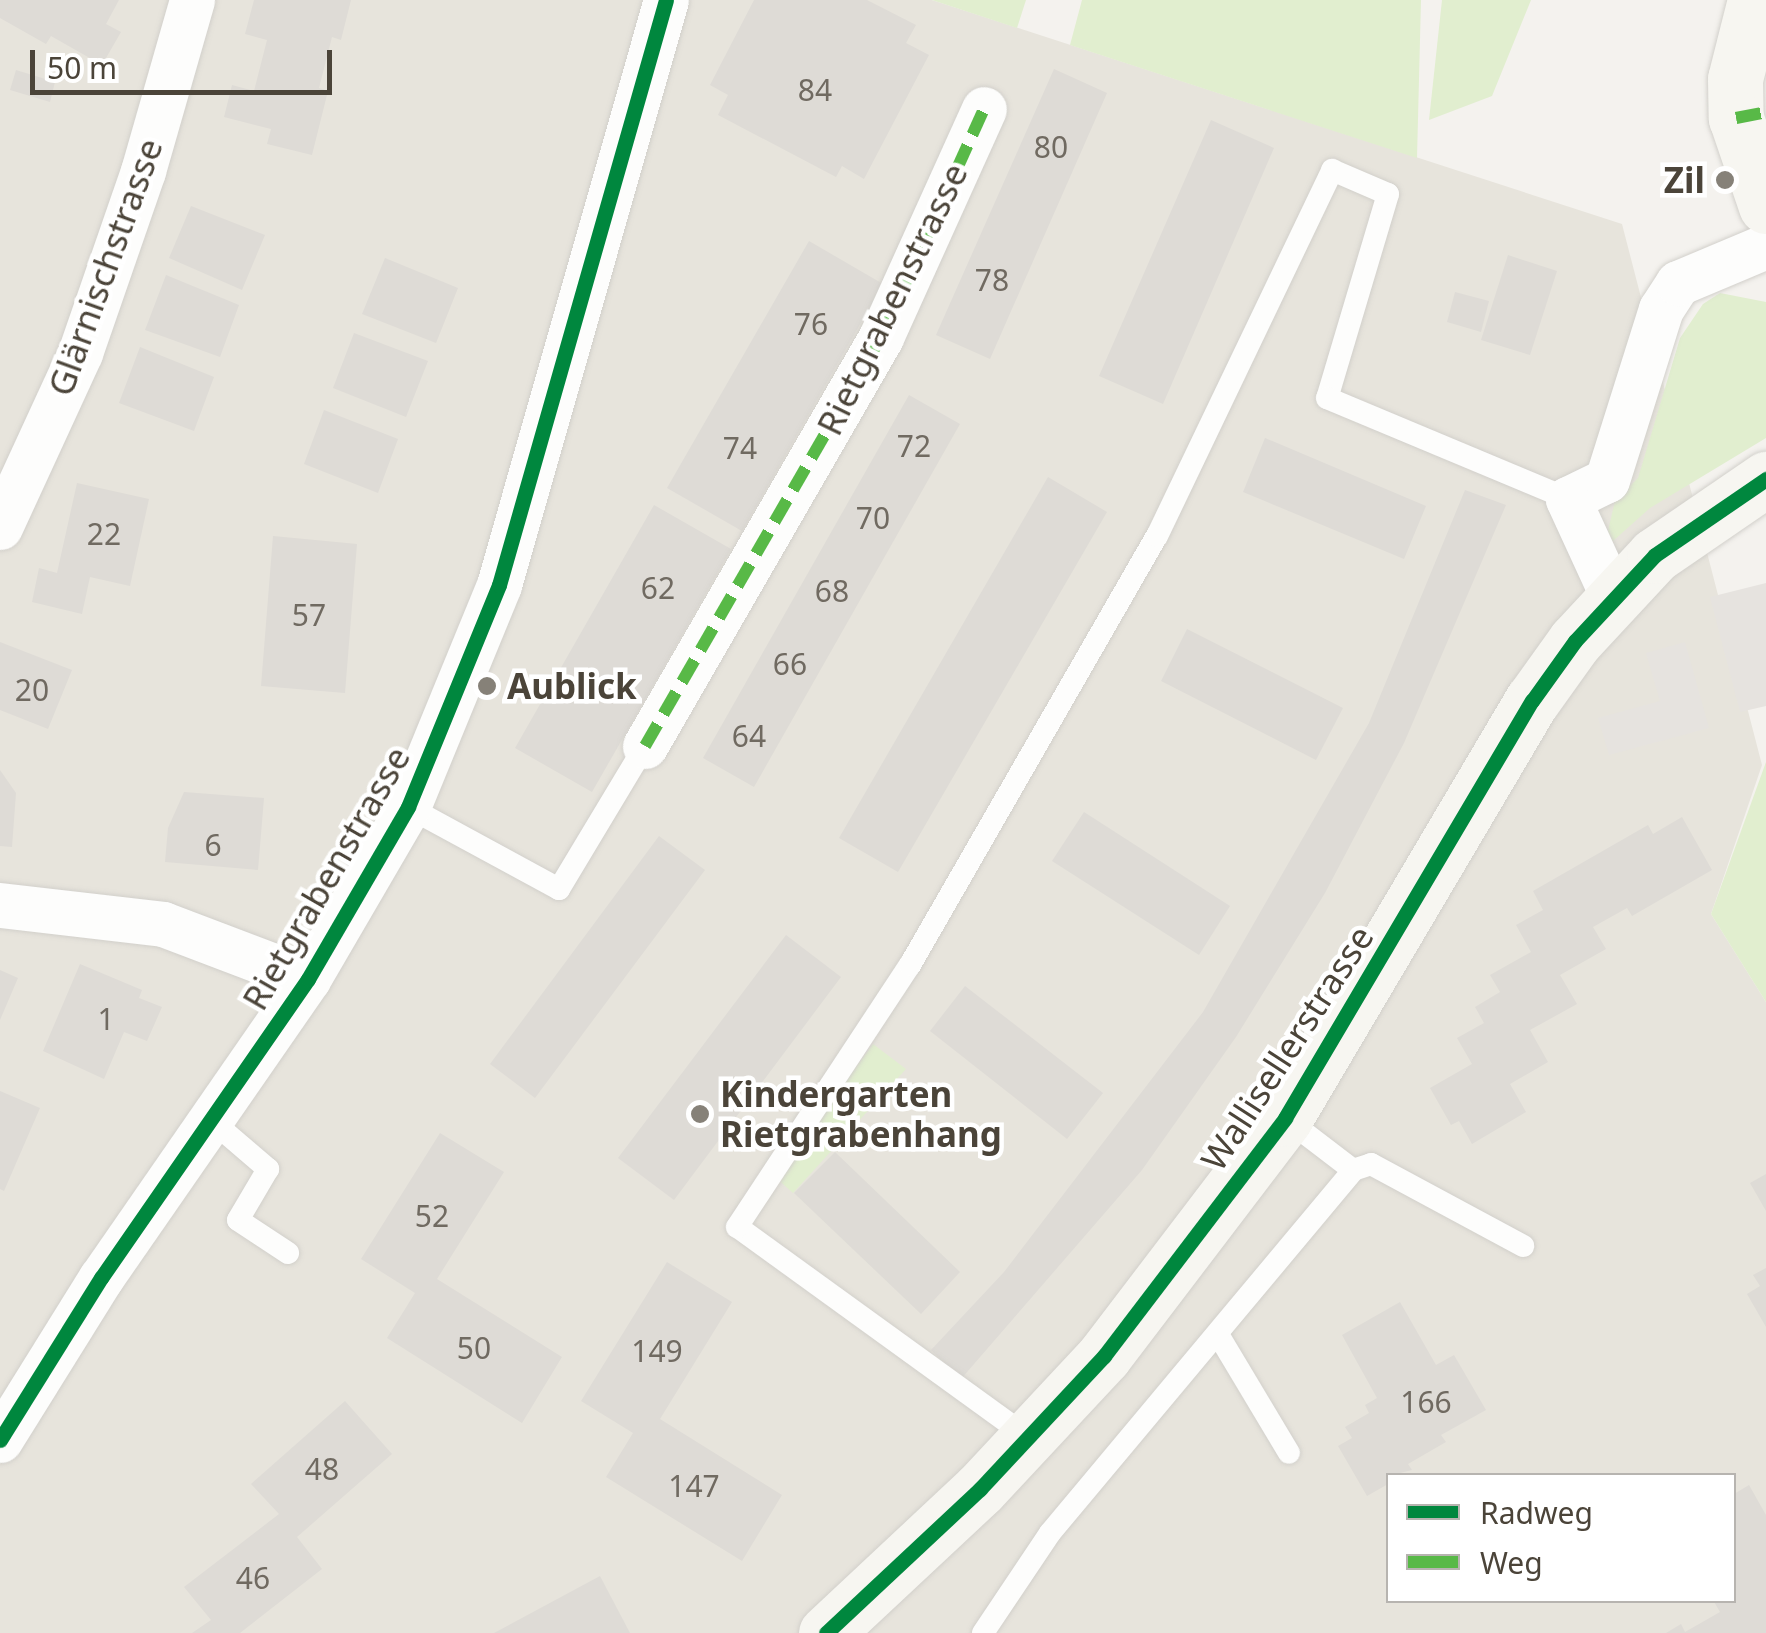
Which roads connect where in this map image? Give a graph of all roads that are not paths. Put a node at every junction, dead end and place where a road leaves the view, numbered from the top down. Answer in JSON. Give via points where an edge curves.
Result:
{"nodes":[{"id":1,"x":192,"y":0,"type":"edge"},
{"id":2,"x":666,"y":0,"type":"edge"},
{"id":3,"x":1755,"y":0,"type":"edge"},
{"id":4,"x":984,"y":109,"type":"dead end"},
{"id":5,"x":1766,"y":206,"type":"edge"},
{"id":6,"x":1766,"y":246,"type":"edge"},
{"id":7,"x":1766,"y":480,"type":"edge"},
{"id":8,"x":1568,"y":499,"type":"junction"},
{"id":9,"x":0,"y":527,"type":"edge"},
{"id":10,"x":1612,"y":597,"type":"junction"},
{"id":11,"x":645,"y":746,"type":"joint"},
{"id":12,"x":408,"y":807,"type":"junction"},
{"id":13,"x":0,"y":905,"type":"edge"},
{"id":14,"x":308,"y":980,"type":"junction"},
{"id":15,"x":1285,"y":1118,"type":"junction"},
{"id":16,"x":212,"y":1121,"type":"junction"},
{"id":17,"x":1353,"y":1170,"type":"junction"},
{"id":18,"x":1523,"y":1246,"type":"dead end"},
{"id":19,"x":288,"y":1253,"type":"dead end"},
{"id":20,"x":1219,"y":1336,"type":"junction"},
{"id":21,"x":1029,"y":1438,"type":"junction"},
{"id":22,"x":0,"y":1440,"type":"edge"},
{"id":23,"x":1289,"y":1453,"type":"dead end"},
{"id":24,"x":849,"y":1626,"type":"edge"},
{"id":25,"x":983,"y":1633,"type":"edge"}],
"edges":[{"from":1,"to":9,"type":"street","name":"Glärnischstrasse","via":[[144,171],[86,336]]},
{"from":2,"to":12,"type":"street","name":"Rietgrabenstrasse","via":[[499,586]]},
{"from":3,"to":5,"type":"main road","via":[[1735,79],[1736,118]]},
{"from":4,"to":11,"type":"street","name":"Rietgrabenstrasse","via":[[881,336]]},
{"from":6,"to":8,"type":"street","via":[[1678,283],[1660,309],[1606,480]]},
{"from":7,"to":10,"type":"main road","name":"Wallisellerstrasse","via":[[1655,555]]},
{"from":8,"to":10,"type":"street"},
{"from":8,"to":21,"type":"lane","via":[[1327,398],[1388,194],[1332,170],[1157,536],[910,966],[737,1227]]},
{"from":10,"to":15,"type":"main road","name":"Wallisellerstrasse","via":[[1532,701]]},
{"from":11,"to":12,"type":"lane","via":[[559,889]]},
{"from":12,"to":14,"type":"street","name":"Rietgrabenstrasse"},
{"from":13,"to":14,"type":"street","via":[[163,924]]},
{"from":14,"to":16,"type":"street","name":"Rietgrabenstrasse"},
{"from":15,"to":17,"type":"lane"},
{"from":15,"to":21,"type":"main road","name":"Wallisellerstrasse","via":[[1104,1356]]},
{"from":16,"to":19,"type":"lane","via":[[268,1169],[238,1220]]},
{"from":16,"to":22,"type":"street","name":"Rietgrabenstrasse","via":[[101,1278]]},
{"from":17,"to":18,"type":"lane","via":[[1371,1164]]},
{"from":17,"to":20,"type":"lane"},
{"from":20,"to":23,"type":"lane"},
{"from":20,"to":25,"type":"lane","via":[[1050,1533]]},
{"from":21,"to":24,"type":"main road","name":"Wallisellerstrasse"}]}
